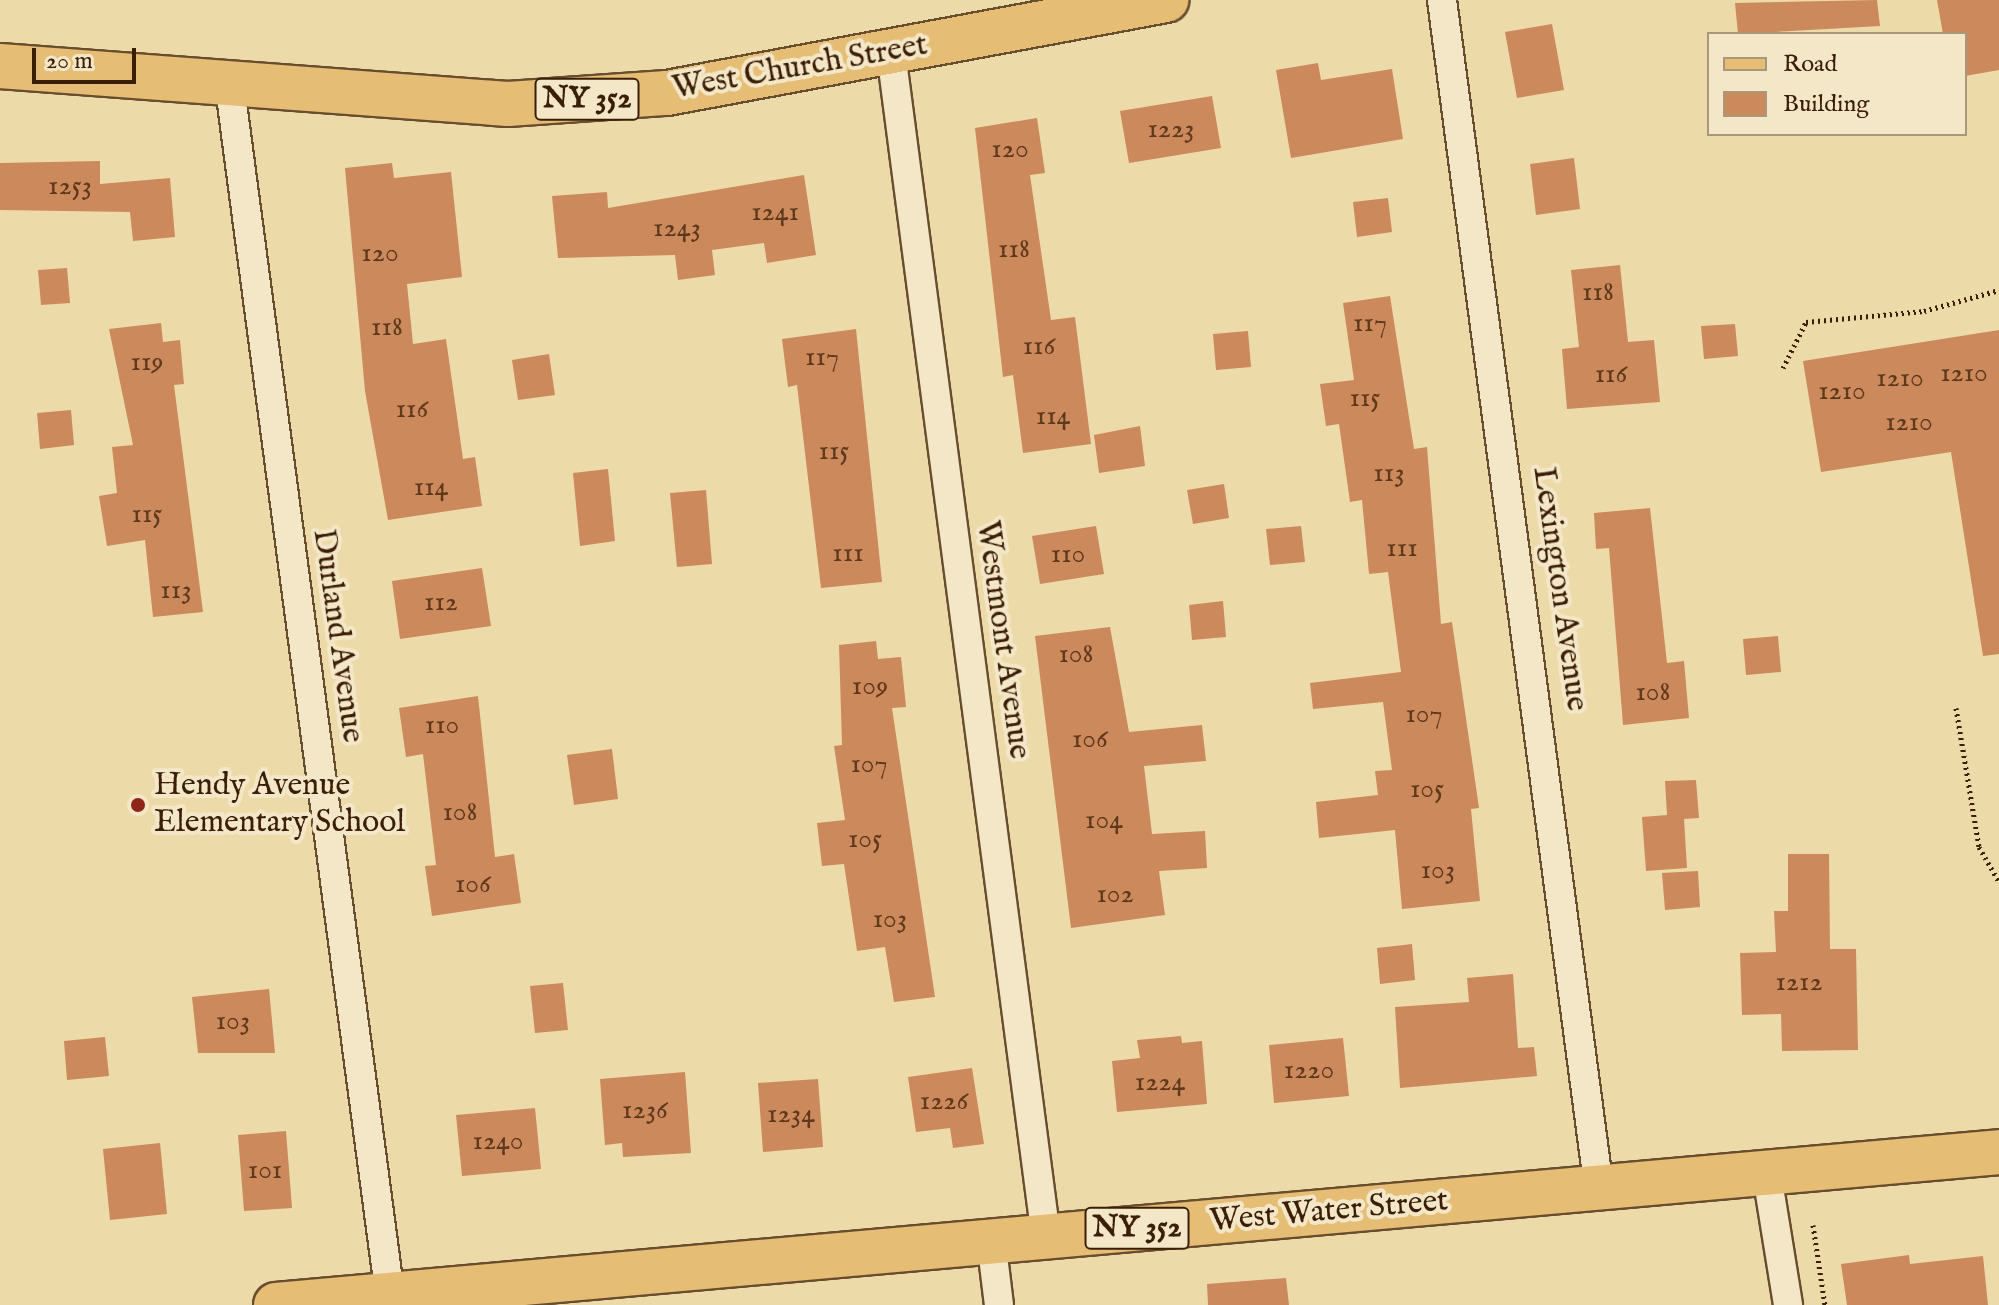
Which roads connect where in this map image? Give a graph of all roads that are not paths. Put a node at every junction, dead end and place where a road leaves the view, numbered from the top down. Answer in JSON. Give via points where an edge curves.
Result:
{"nodes":[{"id":1,"x":1166,"y":0,"type":"edge"},
{"id":2,"x":1442,"y":0,"type":"edge"},
{"id":3,"x":891,"y":53,"type":"junction"},
{"id":4,"x":0,"y":66,"type":"edge"},
{"id":5,"x":229,"y":81,"type":"junction"},
{"id":6,"x":1999,"y":1152,"type":"edge"},
{"id":7,"x":1767,"y":1175,"type":"junction"},
{"id":8,"x":1599,"y":1189,"type":"junction"},
{"id":9,"x":1046,"y":1236,"type":"junction"},
{"id":10,"x":991,"y":1240,"type":"junction"},
{"id":11,"x":390,"y":1296,"type":"junction"},
{"id":12,"x":464,"y":1298,"type":"edge"},
{"id":13,"x":276,"y":1305,"type":"edge"},
{"id":14,"x":999,"y":1305,"type":"edge"},
{"id":15,"x":1788,"y":1305,"type":"edge"}],
"edges":[{"from":1,"to":3,"type":"main road","name":"West Church Street","number":"NY 352"},
{"from":2,"to":8,"type":"street","name":"Lexington Avenue"},
{"from":3,"to":5,"type":"main road","name":"West Church Street","number":"NY 352","via":[[667,93],[508,104]]},
{"from":3,"to":9,"type":"street","name":"Westmont Avenue"},
{"from":4,"to":5,"type":"main road","name":"West Church Street","number":"NY 352"},
{"from":5,"to":11,"type":"street","name":"Durland Avenue"},
{"from":6,"to":7,"type":"main road","name":"West Water Street","number":"NY 352"},
{"from":7,"to":8,"type":"main road","name":"West Water Street","number":"NY 352"},
{"from":7,"to":15,"type":"street"},
{"from":8,"to":9,"type":"main road","name":"West Water Street","number":"NY 352"},
{"from":9,"to":10,"type":"main road","name":"West Water Street","number":"NY 352"},
{"from":10,"to":12,"type":"main road","name":"West Water Street","number":"NY 352"},
{"from":10,"to":14,"type":"street"},
{"from":11,"to":12,"type":"main road","name":"West Water Street","number":"NY 352"},
{"from":11,"to":13,"type":"main road","name":"West Water Street","number":"NY 352"}]}
